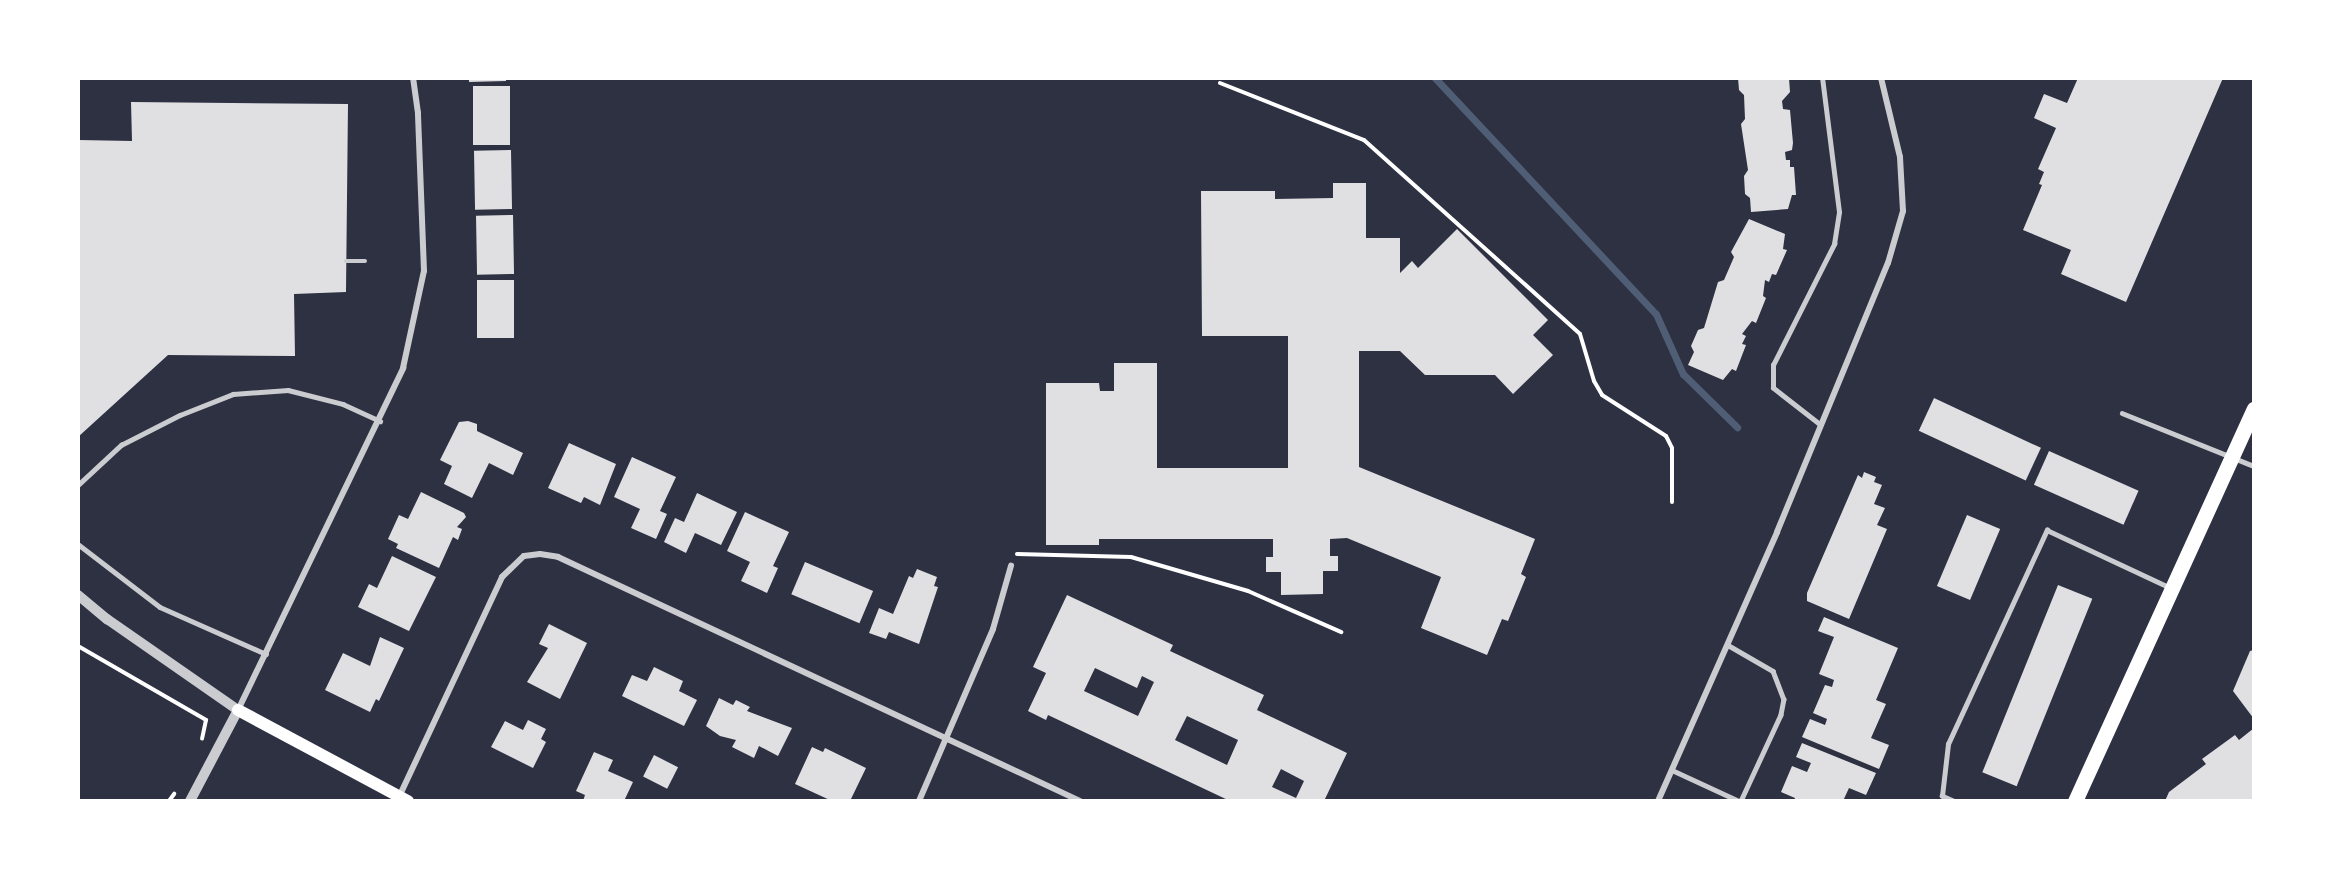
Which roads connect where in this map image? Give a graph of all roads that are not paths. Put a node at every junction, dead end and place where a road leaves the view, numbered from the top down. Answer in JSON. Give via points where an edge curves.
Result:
{"nodes":[{"id":1,"x":413,"y":78,"type":"edge"},
{"id":2,"x":1822,"y":78,"type":"edge"},
{"id":3,"x":1881,"y":78,"type":"edge"},
{"id":4,"x":346,"y":261,"type":"dead end"},
{"id":5,"x":365,"y":261,"type":"dead end"},
{"id":6,"x":2254,"y":409,"type":"edge"},
{"id":7,"x":2122,"y":413,"type":"dead end"},
{"id":8,"x":380,"y":421,"type":"junction"},
{"id":9,"x":1819,"y":424,"type":"junction"},
{"id":10,"x":2234,"y":458,"type":"junction"},
{"id":11,"x":2254,"y":466,"type":"edge"},
{"id":12,"x":78,"y":485,"type":"edge"},
{"id":13,"x":78,"y":544,"type":"edge"},
{"id":14,"x":1011,"y":566,"type":"dead end"},
{"id":15,"x":2171,"y":588,"type":"junction"},
{"id":16,"x":78,"y":595,"type":"edge"},
{"id":17,"x":1728,"y":645,"type":"junction"},
{"id":18,"x":266,"y":654,"type":"junction"},
{"id":19,"x":237,"y":710,"type":"junction"},
{"id":20,"x":945,"y":739,"type":"junction"},
{"id":21,"x":1672,"y":770,"type":"junction"},
{"id":22,"x":402,"y":800,"type":"edge"},
{"id":23,"x":190,"y":801,"type":"edge"},
{"id":24,"x":919,"y":801,"type":"edge"},
{"id":25,"x":1080,"y":801,"type":"edge"},
{"id":26,"x":1658,"y":801,"type":"edge"},
{"id":27,"x":1740,"y":801,"type":"edge"},
{"id":28,"x":1953,"y":801,"type":"edge"},
{"id":29,"x":2075,"y":801,"type":"edge"}],
"edges":[{"from":1,"to":8,"type":"street","via":[[418,113],[424,271],[403,368]]},
{"from":2,"to":9,"type":"lane","via":[[1839,212],[1834,244],[1773,364],[1773,388]]},
{"from":3,"to":9,"type":"street","via":[[1900,157],[1903,211],[1888,263]]},
{"from":4,"to":5,"type":"lane"},
{"from":6,"to":10,"type":"main road"},
{"from":7,"to":10,"type":"lane"},
{"from":8,"to":12,"type":"lane","via":[[343,404],[288,390],[233,394],[121,445]]},
{"from":8,"to":18,"type":"street"},
{"from":9,"to":17,"type":"street"},
{"from":10,"to":11,"type":"lane"},
{"from":10,"to":15,"type":"main road"},
{"from":13,"to":18,"type":"lane","via":[[160,607]]},
{"from":14,"to":20,"type":"street","via":[[993,629]]},
{"from":15,"to":28,"type":"lane","via":[[2047,530],[1948,744],[1941,796]]},
{"from":15,"to":29,"type":"main road"},
{"from":16,"to":19,"type":"street","via":[[106,619]]},
{"from":17,"to":21,"type":"street"},
{"from":17,"to":27,"type":"lane","via":[[1773,670],[1785,699]]},
{"from":18,"to":19,"type":"street"},
{"from":19,"to":22,"type":"main road"},
{"from":19,"to":23,"type":"street"},
{"from":20,"to":22,"type":"street","via":[[568,562],[540,554],[524,556],[502,577]]},
{"from":20,"to":24,"type":"street"},
{"from":20,"to":25,"type":"street"},
{"from":21,"to":26,"type":"street"},
{"from":21,"to":27,"type":"lane"}]}
